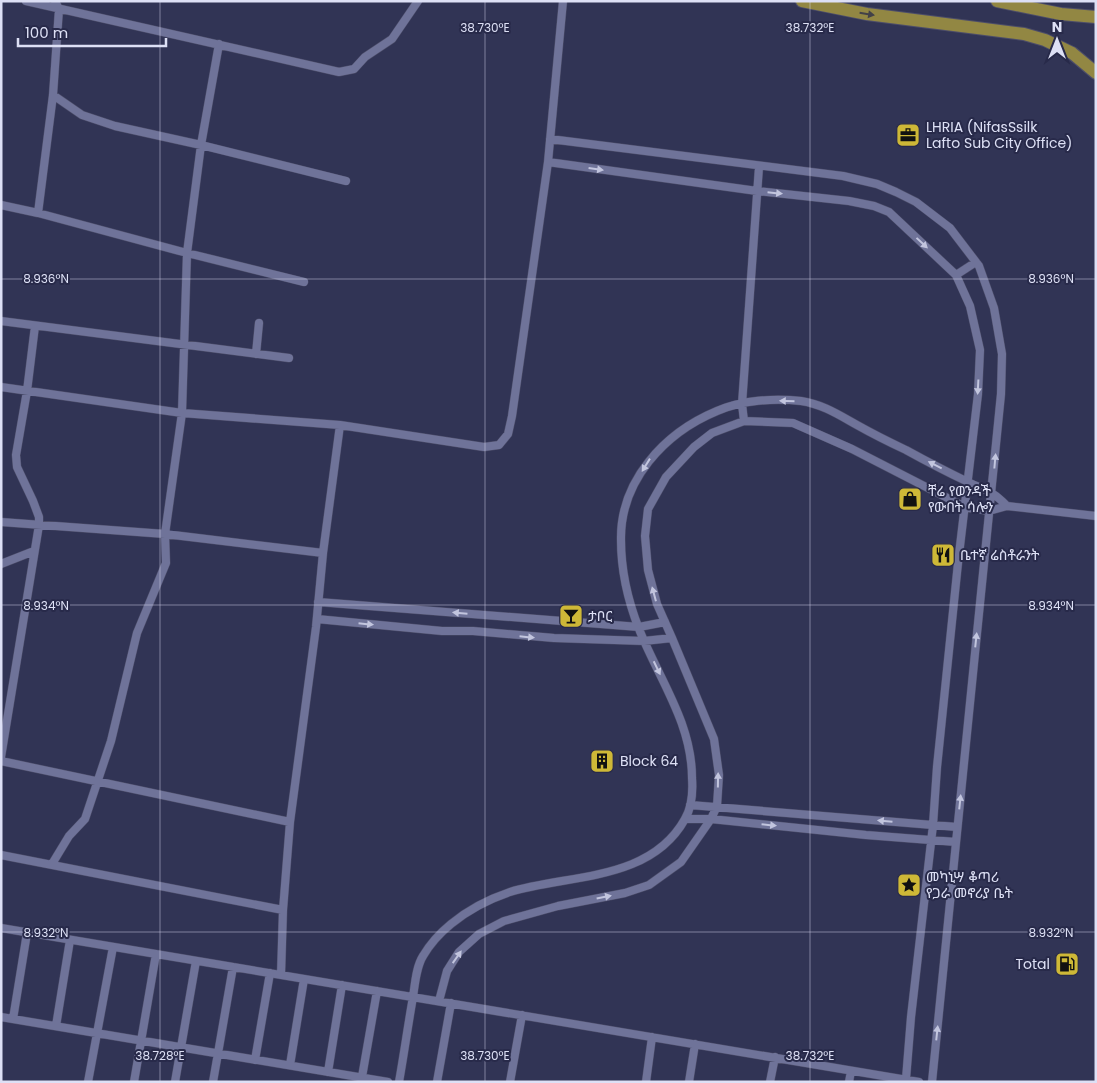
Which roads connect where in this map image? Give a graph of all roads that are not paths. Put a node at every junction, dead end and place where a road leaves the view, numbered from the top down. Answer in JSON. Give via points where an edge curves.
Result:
{"nodes":[{"id":1,"x":26,"y":1,"type":"edge"},
{"id":2,"x":418,"y":1,"type":"edge"},
{"id":3,"x":563,"y":1,"type":"edge"},
{"id":4,"x":802,"y":1,"type":"edge"},
{"id":5,"x":997,"y":1,"type":"edge"},
{"id":6,"x":57,"y":5,"type":"edge"},
{"id":7,"x":1096,"y":17,"type":"edge"},
{"id":8,"x":220,"y":44,"type":"junction"},
{"id":9,"x":1096,"y":74,"type":"edge"},
{"id":10,"x":53,"y":95,"type":"junction"},
{"id":11,"x":550,"y":139,"type":"junction"},
{"id":12,"x":201,"y":145,"type":"junction"},
{"id":13,"x":548,"y":162,"type":"junction"},
{"id":14,"x":759,"y":167,"type":"junction"},
{"id":15,"x":346,"y":181,"type":"dead end"},
{"id":16,"x":757,"y":191,"type":"junction"},
{"id":17,"x":1,"y":205,"type":"edge"},
{"id":18,"x":38,"y":213,"type":"junction"},
{"id":19,"x":187,"y":253,"type":"junction"},
{"id":20,"x":976,"y":262,"type":"junction"},
{"id":21,"x":956,"y":275,"type":"junction"},
{"id":22,"x":304,"y":282,"type":"dead end"},
{"id":23,"x":1,"y":321,"type":"edge"},
{"id":24,"x":260,"y":323,"type":"dead end"},
{"id":25,"x":35,"y":326,"type":"junction"},
{"id":26,"x":184,"y":346,"type":"junction"},
{"id":27,"x":256,"y":354,"type":"junction"},
{"id":28,"x":289,"y":358,"type":"dead end"},
{"id":29,"x":1,"y":387,"type":"edge"},
{"id":30,"x":27,"y":391,"type":"junction"},
{"id":31,"x":742,"y":404,"type":"junction"},
{"id":32,"x":182,"y":414,"type":"junction"},
{"id":33,"x":744,"y":421,"type":"junction"},
{"id":34,"x":340,"y":425,"type":"junction"},
{"id":35,"x":968,"y":482,"type":"junction"},
{"id":36,"x":992,"y":492,"type":"junction"},
{"id":37,"x":1007,"y":506,"type":"junction"},
{"id":38,"x":965,"y":507,"type":"junction"},
{"id":39,"x":989,"y":512,"type":"junction"},
{"id":40,"x":1096,"y":516,"type":"edge"},
{"id":41,"x":1,"y":522,"type":"edge"},
{"id":42,"x":39,"y":525,"type":"junction"},
{"id":43,"x":165,"y":534,"type":"junction"},
{"id":44,"x":34,"y":551,"type":"junction"},
{"id":45,"x":323,"y":553,"type":"junction"},
{"id":46,"x":1,"y":564,"type":"edge"},
{"id":47,"x":318,"y":602,"type":"junction"},
{"id":48,"x":317,"y":619,"type":"junction"},
{"id":49,"x":665,"y":622,"type":"junction"},
{"id":50,"x":638,"y":627,"type":"junction"},
{"id":51,"x":672,"y":638,"type":"junction"},
{"id":52,"x":644,"y":641,"type":"junction"},
{"id":53,"x":1,"y":757,"type":"edge"},
{"id":54,"x":1,"y":761,"type":"edge"},
{"id":55,"x":96,"y":782,"type":"junction"},
{"id":56,"x":690,"y":805,"type":"junction"},
{"id":57,"x":717,"y":806,"type":"junction"},
{"id":58,"x":685,"y":819,"type":"junction"},
{"id":59,"x":712,"y":819,"type":"junction"},
{"id":60,"x":290,"y":822,"type":"junction"},
{"id":61,"x":933,"y":825,"type":"junction"},
{"id":62,"x":957,"y":828,"type":"junction"},
{"id":63,"x":932,"y":840,"type":"junction"},
{"id":64,"x":956,"y":842,"type":"junction"},
{"id":65,"x":1,"y":855,"type":"edge"},
{"id":66,"x":52,"y":864,"type":"junction"},
{"id":67,"x":283,"y":910,"type":"junction"},
{"id":68,"x":1,"y":928,"type":"edge"},
{"id":69,"x":27,"y":932,"type":"junction"},
{"id":70,"x":70,"y":940,"type":"junction"},
{"id":71,"x":113,"y":947,"type":"junction"},
{"id":72,"x":156,"y":954,"type":"junction"},
{"id":73,"x":196,"y":961,"type":"junction"},
{"id":74,"x":233,"y":967,"type":"junction"},
{"id":75,"x":270,"y":973,"type":"junction"},
{"id":76,"x":281,"y":975,"type":"junction"},
{"id":77,"x":304,"y":979,"type":"junction"},
{"id":78,"x":342,"y":985,"type":"junction"},
{"id":79,"x":377,"y":991,"type":"junction"},
{"id":80,"x":413,"y":997,"type":"junction"},
{"id":81,"x":439,"y":1001,"type":"junction"},
{"id":82,"x":450,"y":1004,"type":"junction"},
{"id":83,"x":522,"y":1015,"type":"junction"},
{"id":84,"x":1,"y":1017,"type":"edge"},
{"id":85,"x":13,"y":1019,"type":"junction"},
{"id":86,"x":56,"y":1026,"type":"junction"},
{"id":87,"x":97,"y":1033,"type":"junction"},
{"id":88,"x":652,"y":1037,"type":"junction"},
{"id":89,"x":141,"y":1040,"type":"junction"},
{"id":90,"x":694,"y":1044,"type":"junction"},
{"id":91,"x":181,"y":1047,"type":"junction"},
{"id":92,"x":218,"y":1054,"type":"junction"},
{"id":93,"x":775,"y":1057,"type":"junction"},
{"id":94,"x":255,"y":1060,"type":"junction"},
{"id":95,"x":290,"y":1065,"type":"junction"},
{"id":96,"x":851,"y":1071,"type":"junction"},
{"id":97,"x":328,"y":1072,"type":"junction"},
{"id":98,"x":362,"y":1078,"type":"junction"},
{"id":99,"x":906,"y":1079,"type":"junction"},
{"id":100,"x":88,"y":1082,"type":"edge"},
{"id":101,"x":134,"y":1082,"type":"edge"},
{"id":102,"x":175,"y":1082,"type":"edge"},
{"id":103,"x":213,"y":1082,"type":"edge"},
{"id":104,"x":388,"y":1082,"type":"edge"},
{"id":105,"x":399,"y":1082,"type":"edge"},
{"id":106,"x":437,"y":1082,"type":"edge"},
{"id":107,"x":510,"y":1082,"type":"edge"},
{"id":108,"x":646,"y":1082,"type":"edge"},
{"id":109,"x":689,"y":1082,"type":"edge"},
{"id":110,"x":770,"y":1082,"type":"edge"},
{"id":111,"x":849,"y":1082,"type":"edge"},
{"id":112,"x":919,"y":1082,"type":"edge"},
{"id":113,"x":932,"y":1082,"type":"edge"}],
"edges":[{"from":1,"to":6,"type":"street"},
{"from":2,"to":8,"type":"street","via":[[392,39],[365,57],[354,69],[339,72],[321,69]]},
{"from":3,"to":11,"type":"street"},
{"from":4,"to":9,"type":"main road","one_way":true,"via":[[867,14],[1024,34],[1072,53]]},
{"from":5,"to":7,"type":"main road","via":[[1061,14]]},
{"from":6,"to":8,"type":"street"},
{"from":6,"to":10,"type":"street"},
{"from":8,"to":12,"type":"street"},
{"from":10,"to":12,"type":"street","via":[[82,115],[115,126]]},
{"from":10,"to":18,"type":"street"},
{"from":11,"to":13,"type":"street"},
{"from":11,"to":14,"type":"street"},
{"from":12,"to":15,"type":"street"},
{"from":12,"to":19,"type":"street"},
{"from":13,"to":16,"type":"street","one_way":true},
{"from":13,"to":34,"type":"street","via":[[508,434],[499,445],[484,447]]},
{"from":14,"to":16,"type":"street"},
{"from":14,"to":20,"type":"street","via":[[843,176],[896,192],[916,202],[950,228]]},
{"from":16,"to":21,"type":"street","one_way":true,"via":[[849,201],[889,212]]},
{"from":16,"to":31,"type":"street"},
{"from":17,"to":18,"type":"street"},
{"from":18,"to":19,"type":"street"},
{"from":19,"to":22,"type":"street"},
{"from":19,"to":26,"type":"street"},
{"from":20,"to":21,"type":"street"},
{"from":36,"to":20,"type":"street","one_way":true,"via":[[1002,354],[994,308]]},
{"from":21,"to":35,"type":"street","one_way":true,"via":[[970,306],[980,350]]},
{"from":23,"to":25,"type":"street"},
{"from":24,"to":27,"type":"street"},
{"from":25,"to":26,"type":"street"},
{"from":25,"to":30,"type":"street"},
{"from":26,"to":27,"type":"street"},
{"from":26,"to":32,"type":"street"},
{"from":27,"to":28,"type":"street"},
{"from":29,"to":30,"type":"street"},
{"from":30,"to":32,"type":"street"},
{"from":30,"to":42,"type":"street","via":[[16,455],[17,467],[33,501]]},
{"from":31,"to":33,"type":"street"},
{"from":35,"to":31,"type":"street","one_way":true,"via":[[819,406],[802,401],[756,400]]},
{"from":31,"to":50,"type":"street","one_way":true,"via":[[718,410],[674,434],[652,456],[628,495],[621,540],[625,586]]},
{"from":32,"to":34,"type":"street"},
{"from":32,"to":43,"type":"street"},
{"from":33,"to":38,"type":"street","via":[[793,423],[852,449]]},
{"from":49,"to":33,"type":"street","one_way":true,"via":[[648,570],[645,536],[648,509],[666,476],[694,447],[712,433]]},
{"from":34,"to":45,"type":"street"},
{"from":35,"to":36,"type":"street"},
{"from":35,"to":38,"type":"street"},
{"from":36,"to":37,"type":"street"},
{"from":36,"to":39,"type":"street"},
{"from":37,"to":39,"type":"street"},
{"from":37,"to":40,"type":"street"},
{"from":38,"to":39,"type":"street"},
{"from":38,"to":61,"type":"street"},
{"from":62,"to":39,"type":"street","one_way":true},
{"from":41,"to":42,"type":"street"},
{"from":42,"to":43,"type":"street"},
{"from":42,"to":44,"type":"street"},
{"from":43,"to":45,"type":"street"},
{"from":43,"to":55,"type":"street","via":[[166,563],[137,633],[111,741]]},
{"from":44,"to":46,"type":"street"},
{"from":44,"to":53,"type":"street"},
{"from":45,"to":47,"type":"street"},
{"from":47,"to":48,"type":"street"},
{"from":50,"to":47,"type":"street","one_way":true},
{"from":48,"to":52,"type":"street","one_way":true,"via":[[442,631]]},
{"from":48,"to":60,"type":"street"},
{"from":49,"to":50,"type":"street"},
{"from":49,"to":51,"type":"street"},
{"from":50,"to":52,"type":"street"},
{"from":51,"to":52,"type":"street"},
{"from":57,"to":51,"type":"street","one_way":true,"via":[[719,774],[714,739]]},
{"from":52,"to":56,"type":"street","one_way":true,"via":[[676,707],[690,748]]},
{"from":54,"to":55,"type":"street"},
{"from":55,"to":60,"type":"street"},
{"from":55,"to":66,"type":"street","via":[[85,819],[69,836]]},
{"from":56,"to":57,"type":"street"},
{"from":56,"to":58,"type":"street"},
{"from":57,"to":59,"type":"street"},
{"from":61,"to":57,"type":"street","one_way":true},
{"from":58,"to":59,"type":"street"},
{"from":58,"to":80,"type":"street","via":[[675,834],[636,863],[606,873],[510,892],[469,910],[440,932],[422,957]]},
{"from":59,"to":63,"type":"street","one_way":true},
{"from":81,"to":59,"type":"street","one_way":true,"via":[[451,965],[459,952],[480,934],[504,921],[649,885],[681,862]]},
{"from":60,"to":67,"type":"street"},
{"from":61,"to":62,"type":"street"},
{"from":61,"to":63,"type":"street"},
{"from":62,"to":64,"type":"street"},
{"from":63,"to":64,"type":"street"},
{"from":63,"to":99,"type":"street"},
{"from":113,"to":64,"type":"street","one_way":true},
{"from":65,"to":66,"type":"street"},
{"from":66,"to":67,"type":"street"},
{"from":67,"to":76,"type":"street"},
{"from":68,"to":69,"type":"street"},
{"from":69,"to":70,"type":"street"},
{"from":69,"to":85,"type":"street"},
{"from":70,"to":71,"type":"street"},
{"from":70,"to":86,"type":"street"},
{"from":71,"to":72,"type":"street"},
{"from":71,"to":87,"type":"street"},
{"from":72,"to":73,"type":"street"},
{"from":72,"to":89,"type":"street"},
{"from":73,"to":74,"type":"street"},
{"from":73,"to":91,"type":"street"},
{"from":74,"to":75,"type":"street"},
{"from":74,"to":92,"type":"street"},
{"from":75,"to":76,"type":"street"},
{"from":75,"to":94,"type":"street"},
{"from":76,"to":77,"type":"street"},
{"from":77,"to":78,"type":"street"},
{"from":77,"to":95,"type":"street"},
{"from":78,"to":79,"type":"street"},
{"from":78,"to":97,"type":"street"},
{"from":79,"to":80,"type":"street"},
{"from":79,"to":98,"type":"street"},
{"from":80,"to":81,"type":"street"},
{"from":80,"to":105,"type":"street"},
{"from":81,"to":82,"type":"street"},
{"from":82,"to":83,"type":"street"},
{"from":82,"to":106,"type":"street"},
{"from":83,"to":88,"type":"street"},
{"from":83,"to":107,"type":"street"},
{"from":84,"to":85,"type":"street"},
{"from":85,"to":86,"type":"street"},
{"from":86,"to":87,"type":"street"},
{"from":87,"to":89,"type":"street"},
{"from":87,"to":100,"type":"street"},
{"from":88,"to":90,"type":"street"},
{"from":88,"to":108,"type":"street"},
{"from":89,"to":91,"type":"street"},
{"from":89,"to":101,"type":"street"},
{"from":90,"to":93,"type":"street"},
{"from":90,"to":109,"type":"street"},
{"from":91,"to":92,"type":"street"},
{"from":91,"to":102,"type":"street"},
{"from":92,"to":94,"type":"street"},
{"from":92,"to":103,"type":"street"},
{"from":93,"to":96,"type":"street"},
{"from":93,"to":110,"type":"street"},
{"from":94,"to":95,"type":"street"},
{"from":95,"to":97,"type":"street"},
{"from":96,"to":99,"type":"street"},
{"from":96,"to":111,"type":"street"},
{"from":97,"to":98,"type":"street"},
{"from":98,"to":104,"type":"street"},
{"from":99,"to":112,"type":"street"}]}
